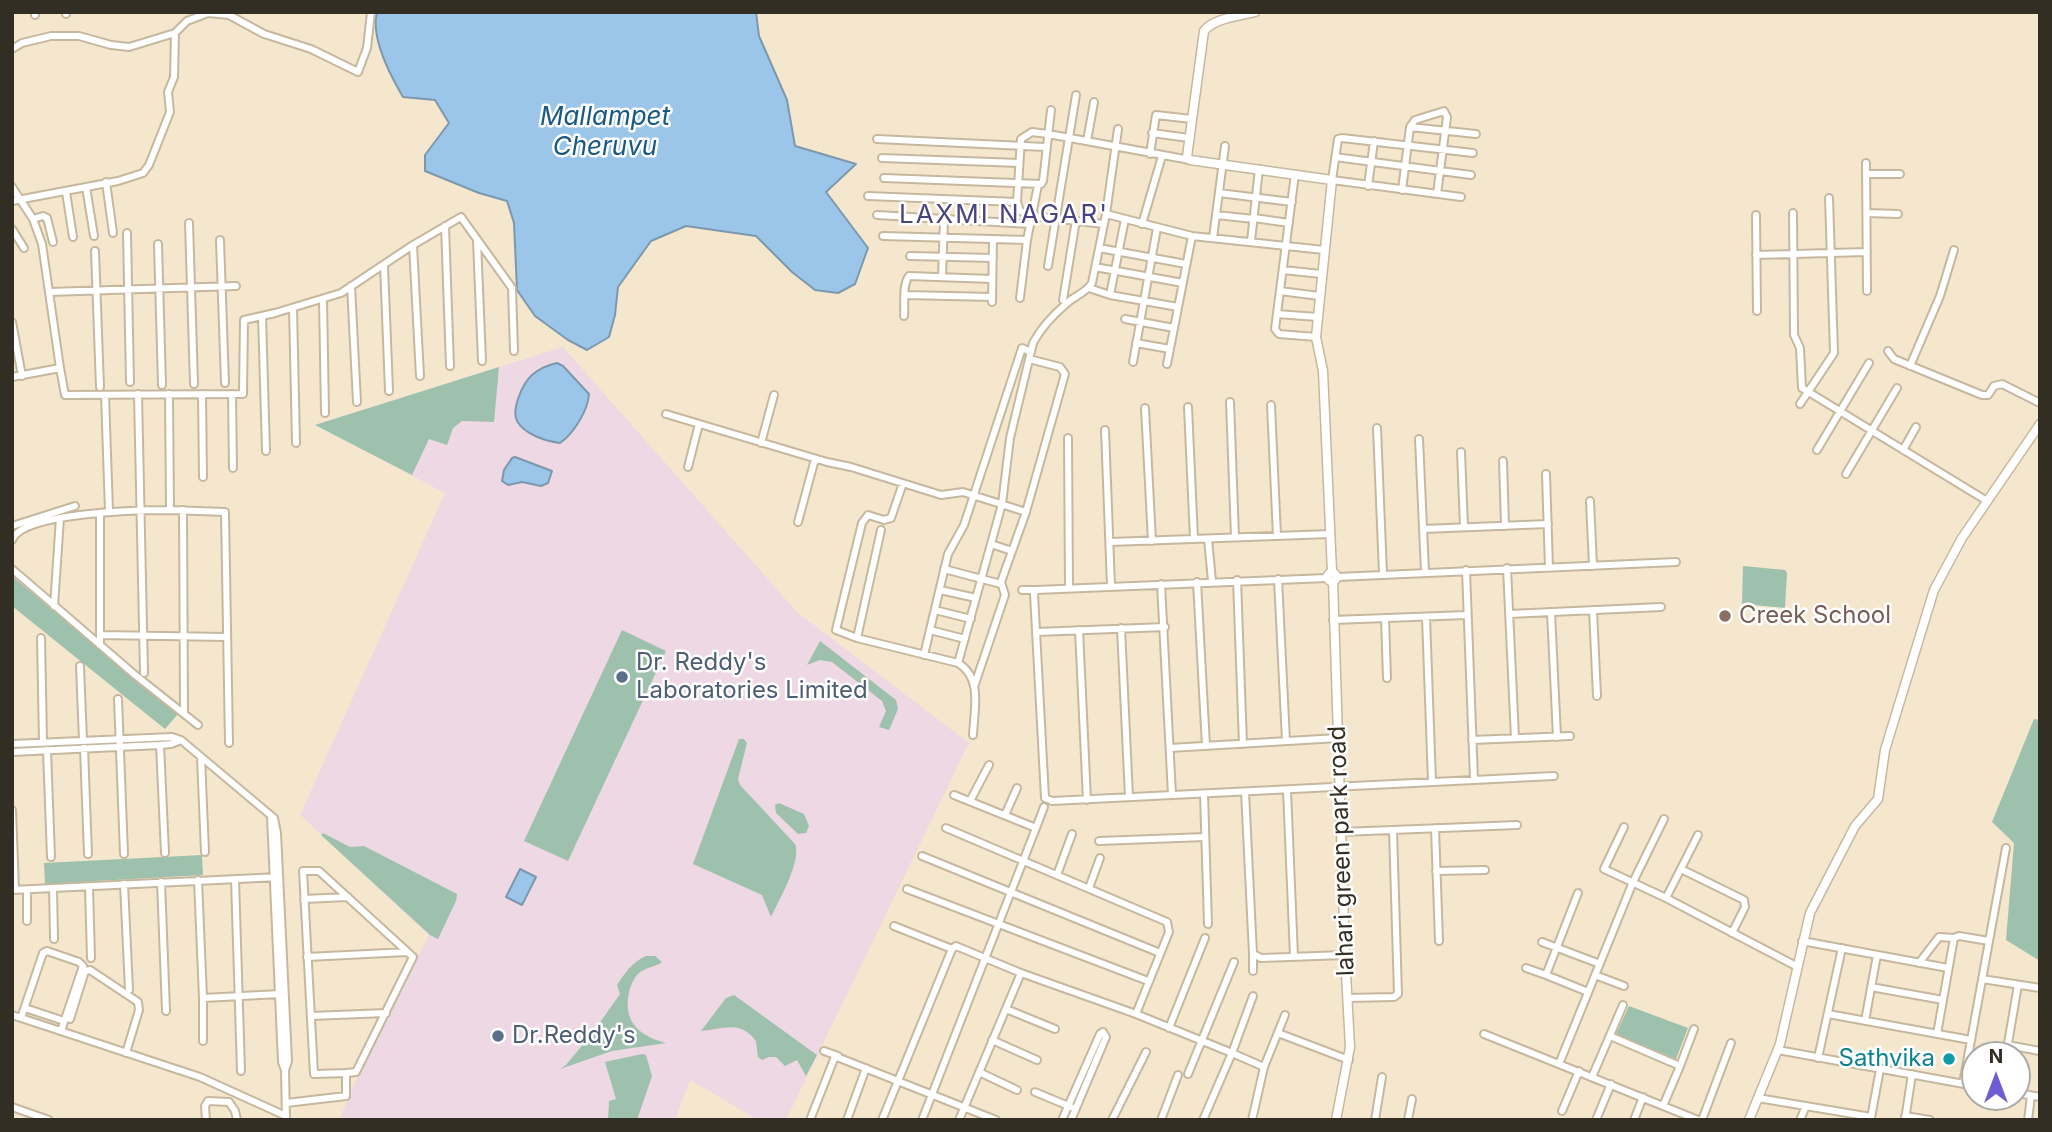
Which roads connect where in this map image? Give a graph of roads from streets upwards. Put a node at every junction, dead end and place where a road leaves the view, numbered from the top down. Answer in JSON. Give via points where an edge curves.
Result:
{"nodes":[{"id":1,"x":371,"y":12,"type":"edge"},
{"id":2,"x":1255,"y":12,"type":"edge"},
{"id":3,"x":176,"y":33,"type":"junction"},
{"id":4,"x":12,"y":49,"type":"edge"},
{"id":5,"x":1076,"y":95,"type":"dead end"},
{"id":6,"x":1094,"y":102,"type":"dead end"},
{"id":7,"x":1052,"y":110,"type":"dead end"},
{"id":8,"x":1192,"y":119,"type":"junction"},
{"id":9,"x":1410,"y":127,"type":"junction"},
{"id":10,"x":1118,"y":129,"type":"dead end"},
{"id":11,"x":1445,"y":131,"type":"junction"},
{"id":12,"x":1152,"y":133,"type":"junction"},
{"id":13,"x":1048,"y":134,"type":"junction"},
{"id":14,"x":1476,"y":134,"type":"dead end"},
{"id":15,"x":1068,"y":138,"type":"junction"},
{"id":16,"x":1189,"y":138,"type":"junction"},
{"id":17,"x":877,"y":139,"type":"dead end"},
{"id":18,"x":1374,"y":141,"type":"junction"},
{"id":19,"x":1087,"y":142,"type":"junction"},
{"id":20,"x":1408,"y":145,"type":"junction"},
{"id":21,"x":1020,"y":146,"type":"junction"},
{"id":22,"x":1225,"y":146,"type":"dead end"},
{"id":23,"x":1045,"y":147,"type":"junction"},
{"id":24,"x":1115,"y":147,"type":"junction"},
{"id":25,"x":1443,"y":149,"type":"junction"},
{"id":26,"x":1473,"y":153,"type":"dead end"},
{"id":27,"x":1150,"y":154,"type":"junction"},
{"id":28,"x":1162,"y":156,"type":"junction"},
{"id":29,"x":1335,"y":157,"type":"junction"},
{"id":30,"x":882,"y":158,"type":"dead end"},
{"id":31,"x":1190,"y":160,"type":"junction"},
{"id":32,"x":1371,"y":162,"type":"junction"},
{"id":33,"x":1019,"y":163,"type":"junction"},
{"id":34,"x":1867,"y":163,"type":"dead end"},
{"id":35,"x":1223,"y":164,"type":"junction"},
{"id":36,"x":1405,"y":166,"type":"junction"},
{"id":37,"x":1259,"y":169,"type":"junction"},
{"id":38,"x":1440,"y":171,"type":"junction"},
{"id":39,"x":1295,"y":174,"type":"junction"},
{"id":40,"x":1867,"y":174,"type":"junction"},
{"id":41,"x":1900,"y":174,"type":"dead end"},
{"id":42,"x":1471,"y":175,"type":"dead end"},
{"id":43,"x":884,"y":178,"type":"dead end"},
{"id":44,"x":1332,"y":180,"type":"junction"},
{"id":45,"x":106,"y":183,"type":"junction"},
{"id":46,"x":1018,"y":183,"type":"junction"},
{"id":47,"x":1038,"y":185,"type":"junction"},
{"id":48,"x":1368,"y":186,"type":"junction"},
{"id":49,"x":12,"y":187,"type":"edge"},
{"id":50,"x":86,"y":187,"type":"junction"},
{"id":51,"x":1402,"y":190,"type":"junction"},
{"id":52,"x":66,"y":192,"type":"junction"},
{"id":53,"x":1219,"y":193,"type":"junction"},
{"id":54,"x":1437,"y":194,"type":"junction"},
{"id":55,"x":868,"y":196,"type":"dead end"},
{"id":56,"x":1256,"y":197,"type":"junction"},
{"id":57,"x":1461,"y":197,"type":"dead end"},
{"id":58,"x":1829,"y":198,"type":"dead end"},
{"id":59,"x":16,"y":199,"type":"edge"},
{"id":60,"x":1017,"y":202,"type":"junction"},
{"id":61,"x":1292,"y":202,"type":"junction"},
{"id":62,"x":1793,"y":213,"type":"dead end"},
{"id":63,"x":1867,"y":213,"type":"junction"},
{"id":64,"x":1106,"y":214,"type":"junction"},
{"id":65,"x":1898,"y":214,"type":"dead end"},
{"id":66,"x":877,"y":215,"type":"dead end"},
{"id":67,"x":1216,"y":215,"type":"junction"},
{"id":68,"x":1756,"y":215,"type":"dead end"},
{"id":69,"x":1032,"y":216,"type":"junction"},
{"id":70,"x":1055,"y":218,"type":"junction"},
{"id":71,"x":33,"y":219,"type":"junction"},
{"id":72,"x":944,"y":219,"type":"junction"},
{"id":73,"x":1125,"y":219,"type":"junction"},
{"id":74,"x":1254,"y":219,"type":"junction"},
{"id":75,"x":1076,"y":220,"type":"junction"},
{"id":76,"x":189,"y":223,"type":"dead end"},
{"id":77,"x":1289,"y":223,"type":"junction"},
{"id":78,"x":1030,"y":224,"type":"junction"},
{"id":79,"x":1104,"y":224,"type":"junction"},
{"id":80,"x":1142,"y":224,"type":"junction"},
{"id":81,"x":445,"y":226,"type":"junction"},
{"id":82,"x":1157,"y":228,"type":"junction"},
{"id":83,"x":12,"y":229,"type":"edge"},
{"id":84,"x":113,"y":233,"type":"dead end"},
{"id":85,"x":127,"y":233,"type":"dead end"},
{"id":86,"x":94,"y":236,"type":"dead end"},
{"id":87,"x":883,"y":236,"type":"dead end"},
{"id":88,"x":1192,"y":236,"type":"junction"},
{"id":89,"x":73,"y":237,"type":"dead end"},
{"id":90,"x":943,"y":238,"type":"junction"},
{"id":91,"x":1213,"y":238,"type":"junction"},
{"id":92,"x":477,"y":239,"type":"junction"},
{"id":93,"x":220,"y":240,"type":"dead end"},
{"id":94,"x":993,"y":240,"type":"junction"},
{"id":95,"x":1027,"y":240,"type":"junction"},
{"id":96,"x":53,"y":242,"type":"dead end"},
{"id":97,"x":1251,"y":242,"type":"junction"},
{"id":98,"x":158,"y":244,"type":"dead end"},
{"id":99,"x":413,"y":245,"type":"junction"},
{"id":100,"x":1286,"y":245,"type":"junction"},
{"id":101,"x":24,"y":248,"type":"dead end"},
{"id":102,"x":1099,"y":248,"type":"junction"},
{"id":103,"x":1324,"y":250,"type":"junction"},
{"id":104,"x":1954,"y":250,"type":"dead end"},
{"id":105,"x":95,"y":251,"type":"dead end"},
{"id":106,"x":1118,"y":252,"type":"junction"},
{"id":107,"x":1867,"y":252,"type":"junction"},
{"id":108,"x":1829,"y":253,"type":"junction"},
{"id":109,"x":1793,"y":254,"type":"junction"},
{"id":110,"x":1756,"y":255,"type":"junction"},
{"id":111,"x":910,"y":256,"type":"dead end"},
{"id":112,"x":943,"y":257,"type":"junction"},
{"id":113,"x":993,"y":258,"type":"junction"},
{"id":114,"x":1151,"y":258,"type":"junction"},
{"id":115,"x":1186,"y":264,"type":"junction"},
{"id":116,"x":384,"y":265,"type":"junction"},
{"id":117,"x":1048,"y":266,"type":"dead end"},
{"id":118,"x":1095,"y":267,"type":"junction"},
{"id":119,"x":1283,"y":270,"type":"junction"},
{"id":120,"x":1115,"y":272,"type":"junction"},
{"id":121,"x":1321,"y":274,"type":"junction"},
{"id":122,"x":942,"y":277,"type":"junction"},
{"id":123,"x":1148,"y":278,"type":"junction"},
{"id":124,"x":992,"y":279,"type":"junction"},
{"id":125,"x":1183,"y":283,"type":"junction"},
{"id":126,"x":222,"y":286,"type":"junction"},
{"id":127,"x":236,"y":286,"type":"dead end"},
{"id":128,"x":351,"y":286,"type":"junction"},
{"id":129,"x":191,"y":287,"type":"junction"},
{"id":130,"x":160,"y":288,"type":"junction"},
{"id":131,"x":1089,"y":288,"type":"junction"},
{"id":132,"x":128,"y":289,"type":"junction"},
{"id":133,"x":97,"y":290,"type":"junction"},
{"id":134,"x":1280,"y":291,"type":"junction"},
{"id":135,"x":1867,"y":291,"type":"dead end"},
{"id":136,"x":49,"y":292,"type":"junction"},
{"id":137,"x":906,"y":295,"type":"junction"},
{"id":138,"x":1110,"y":295,"type":"junction"},
{"id":139,"x":1319,"y":296,"type":"junction"},
{"id":140,"x":1020,"y":298,"type":"dead end"},
{"id":141,"x":323,"y":299,"type":"junction"},
{"id":142,"x":1063,"y":300,"type":"dead end"},
{"id":143,"x":1144,"y":301,"type":"junction"},
{"id":144,"x":293,"y":307,"type":"junction"},
{"id":145,"x":1178,"y":307,"type":"junction"},
{"id":146,"x":1757,"y":311,"type":"dead end"},
{"id":147,"x":1277,"y":313,"type":"junction"},
{"id":148,"x":262,"y":316,"type":"junction"},
{"id":149,"x":904,"y":316,"type":"dead end"},
{"id":150,"x":1317,"y":317,"type":"junction"},
{"id":151,"x":1125,"y":319,"type":"dead end"},
{"id":152,"x":12,"y":322,"type":"edge"},
{"id":153,"x":1140,"y":322,"type":"junction"},
{"id":154,"x":1174,"y":328,"type":"junction"},
{"id":155,"x":1316,"y":337,"type":"junction"},
{"id":156,"x":1136,"y":343,"type":"junction"},
{"id":157,"x":1170,"y":349,"type":"junction"},
{"id":158,"x":514,"y":351,"type":"dead end"},
{"id":159,"x":1888,"y":351,"type":"dead end"},
{"id":160,"x":1030,"y":355,"type":"junction"},
{"id":161,"x":482,"y":361,"type":"dead end"},
{"id":162,"x":1133,"y":362,"type":"dead end"},
{"id":163,"x":1870,"y":363,"type":"dead end"},
{"id":164,"x":1167,"y":364,"type":"dead end"},
{"id":165,"x":450,"y":366,"type":"dead end"},
{"id":166,"x":1910,"y":366,"type":"junction"},
{"id":167,"x":60,"y":368,"type":"junction"},
{"id":168,"x":22,"y":376,"type":"junction"},
{"id":169,"x":419,"y":376,"type":"dead end"},
{"id":170,"x":12,"y":377,"type":"edge"},
{"id":171,"x":130,"y":382,"type":"dead end"},
{"id":172,"x":225,"y":383,"type":"dead end"},
{"id":173,"x":194,"y":384,"type":"dead end"},
{"id":174,"x":162,"y":385,"type":"dead end"},
{"id":175,"x":100,"y":387,"type":"dead end"},
{"id":176,"x":1897,"y":388,"type":"dead end"},
{"id":177,"x":389,"y":391,"type":"dead end"},
{"id":178,"x":1808,"y":393,"type":"junction"},
{"id":179,"x":138,"y":394,"type":"junction"},
{"id":180,"x":169,"y":394,"type":"junction"},
{"id":181,"x":202,"y":394,"type":"junction"},
{"id":182,"x":232,"y":394,"type":"junction"},
{"id":183,"x":104,"y":395,"type":"junction"},
{"id":184,"x":774,"y":395,"type":"dead end"},
{"id":185,"x":357,"y":402,"type":"dead end"},
{"id":186,"x":1230,"y":402,"type":"dead end"},
{"id":187,"x":2040,"y":403,"type":"edge"},
{"id":188,"x":1800,"y":404,"type":"dead end"},
{"id":189,"x":1271,"y":405,"type":"dead end"},
{"id":190,"x":1188,"y":407,"type":"dead end"},
{"id":191,"x":1145,"y":408,"type":"dead end"},
{"id":192,"x":325,"y":412,"type":"dead end"},
{"id":193,"x":1839,"y":413,"type":"junction"},
{"id":194,"x":666,"y":414,"type":"dead end"},
{"id":195,"x":699,"y":424,"type":"junction"},
{"id":196,"x":2040,"y":424,"type":"edge"},
{"id":197,"x":1916,"y":427,"type":"dead end"},
{"id":198,"x":1377,"y":428,"type":"dead end"},
{"id":199,"x":1105,"y":430,"type":"dead end"},
{"id":200,"x":1871,"y":431,"type":"junction"},
{"id":201,"x":1068,"y":438,"type":"dead end"},
{"id":202,"x":1419,"y":439,"type":"dead end"},
{"id":203,"x":296,"y":443,"type":"dead end"},
{"id":204,"x":761,"y":443,"type":"junction"},
{"id":205,"x":1817,"y":450,"type":"dead end"},
{"id":206,"x":1903,"y":450,"type":"junction"},
{"id":207,"x":266,"y":451,"type":"dead end"},
{"id":208,"x":1461,"y":452,"type":"dead end"},
{"id":209,"x":815,"y":459,"type":"junction"},
{"id":210,"x":1503,"y":461,"type":"dead end"},
{"id":211,"x":233,"y":467,"type":"dead end"},
{"id":212,"x":688,"y":467,"type":"dead end"},
{"id":213,"x":1546,"y":474,"type":"dead end"},
{"id":214,"x":1846,"y":474,"type":"dead end"},
{"id":215,"x":203,"y":477,"type":"dead end"},
{"id":216,"x":903,"y":483,"type":"junction"},
{"id":217,"x":972,"y":495,"type":"junction"},
{"id":218,"x":1590,"y":501,"type":"dead end"},
{"id":219,"x":1987,"y":501,"type":"junction"},
{"id":220,"x":1002,"y":504,"type":"junction"},
{"id":221,"x":75,"y":506,"type":"dead end"},
{"id":222,"x":140,"y":510,"type":"junction"},
{"id":223,"x":170,"y":510,"type":"junction"},
{"id":224,"x":183,"y":510,"type":"junction"},
{"id":225,"x":109,"y":511,"type":"junction"},
{"id":226,"x":1026,"y":512,"type":"junction"},
{"id":227,"x":100,"y":513,"type":"junction"},
{"id":228,"x":60,"y":518,"type":"junction"},
{"id":229,"x":798,"y":522,"type":"dead end"},
{"id":230,"x":1548,"y":524,"type":"junction"},
{"id":231,"x":12,"y":526,"type":"edge"},
{"id":232,"x":1505,"y":526,"type":"junction"},
{"id":233,"x":1464,"y":527,"type":"junction"},
{"id":234,"x":1423,"y":529,"type":"junction"},
{"id":235,"x":881,"y":530,"type":"dead end"},
{"id":236,"x":1330,"y":534,"type":"junction"},
{"id":237,"x":1277,"y":536,"type":"junction"},
{"id":238,"x":1236,"y":537,"type":"junction"},
{"id":239,"x":1208,"y":538,"type":"junction"},
{"id":240,"x":1194,"y":539,"type":"junction"},
{"id":241,"x":12,"y":540,"type":"edge"},
{"id":242,"x":1152,"y":541,"type":"junction"},
{"id":243,"x":1110,"y":542,"type":"junction"},
{"id":244,"x":991,"y":544,"type":"junction"},
{"id":245,"x":1012,"y":551,"type":"junction"},
{"id":246,"x":1676,"y":562,"type":"dead end"},
{"id":247,"x":1593,"y":566,"type":"junction"},
{"id":248,"x":1507,"y":568,"type":"junction"},
{"id":249,"x":1549,"y":568,"type":"junction"},
{"id":250,"x":12,"y":569,"type":"edge"},
{"id":251,"x":944,"y":569,"type":"junction"},
{"id":252,"x":1466,"y":570,"type":"junction"},
{"id":253,"x":1425,"y":572,"type":"junction"},
{"id":254,"x":1383,"y":574,"type":"junction"},
{"id":255,"x":1332,"y":577,"type":"junction"},
{"id":256,"x":982,"y":578,"type":"junction"},
{"id":257,"x":1278,"y":579,"type":"junction"},
{"id":258,"x":1237,"y":580,"type":"junction"},
{"id":259,"x":1212,"y":581,"type":"junction"},
{"id":260,"x":1198,"y":582,"type":"junction"},
{"id":261,"x":1001,"y":584,"type":"junction"},
{"id":262,"x":1161,"y":584,"type":"junction"},
{"id":263,"x":1111,"y":586,"type":"junction"},
{"id":264,"x":1069,"y":587,"type":"junction"},
{"id":265,"x":940,"y":590,"type":"junction"},
{"id":266,"x":1022,"y":590,"type":"dead end"},
{"id":267,"x":1036,"y":590,"type":"junction"},
{"id":268,"x":976,"y":598,"type":"junction"},
{"id":269,"x":54,"y":606,"type":"junction"},
{"id":270,"x":1661,"y":607,"type":"dead end"},
{"id":271,"x":935,"y":610,"type":"junction"},
{"id":272,"x":1593,"y":610,"type":"junction"},
{"id":273,"x":1550,"y":612,"type":"junction"},
{"id":274,"x":1509,"y":614,"type":"junction"},
{"id":275,"x":1468,"y":615,"type":"junction"},
{"id":276,"x":1426,"y":617,"type":"junction"},
{"id":277,"x":1385,"y":618,"type":"junction"},
{"id":278,"x":971,"y":619,"type":"junction"},
{"id":279,"x":1333,"y":620,"type":"junction"},
{"id":280,"x":1165,"y":627,"type":"junction"},
{"id":281,"x":1121,"y":628,"type":"junction"},
{"id":282,"x":930,"y":630,"type":"junction"},
{"id":283,"x":1079,"y":630,"type":"junction"},
{"id":284,"x":1036,"y":632,"type":"junction"},
{"id":285,"x":100,"y":635,"type":"junction"},
{"id":286,"x":143,"y":636,"type":"junction"},
{"id":287,"x":183,"y":636,"type":"junction"},
{"id":288,"x":227,"y":637,"type":"junction"},
{"id":289,"x":41,"y":638,"type":"dead end"},
{"id":290,"x":857,"y":638,"type":"junction"},
{"id":291,"x":965,"y":639,"type":"junction"},
{"id":292,"x":100,"y":645,"type":"junction"},
{"id":293,"x":924,"y":655,"type":"junction"},
{"id":294,"x":958,"y":663,"type":"junction"},
{"id":295,"x":80,"y":666,"type":"dead end"},
{"id":296,"x":144,"y":673,"type":"dead end"},
{"id":297,"x":1387,"y":678,"type":"dead end"},
{"id":298,"x":975,"y":684,"type":"junction"},
{"id":299,"x":1597,"y":696,"type":"dead end"},
{"id":300,"x":118,"y":698,"type":"dead end"},
{"id":301,"x":184,"y":713,"type":"junction"},
{"id":302,"x":198,"y":725,"type":"dead end"},
{"id":303,"x":973,"y":735,"type":"dead end"},
{"id":304,"x":1570,"y":736,"type":"dead end"},
{"id":305,"x":1557,"y":737,"type":"junction"},
{"id":306,"x":1338,"y":738,"type":"junction"},
{"id":307,"x":1515,"y":738,"type":"junction"},
{"id":308,"x":181,"y":740,"type":"junction"},
{"id":309,"x":1472,"y":740,"type":"junction"},
{"id":310,"x":1286,"y":741,"type":"junction"},
{"id":311,"x":43,"y":743,"type":"junction"},
{"id":312,"x":120,"y":743,"type":"junction"},
{"id":313,"x":229,"y":743,"type":"dead end"},
{"id":314,"x":12,"y":744,"type":"edge"},
{"id":315,"x":83,"y":744,"type":"junction"},
{"id":316,"x":1243,"y":744,"type":"junction"},
{"id":317,"x":160,"y":745,"type":"junction"},
{"id":318,"x":1206,"y":746,"type":"junction"},
{"id":319,"x":1170,"y":748,"type":"junction"},
{"id":320,"x":47,"y":750,"type":"junction"},
{"id":321,"x":12,"y":751,"type":"edge"},
{"id":322,"x":201,"y":758,"type":"junction"},
{"id":323,"x":989,"y":765,"type":"dead end"},
{"id":324,"x":1555,"y":776,"type":"dead end"},
{"id":325,"x":1474,"y":780,"type":"junction"},
{"id":326,"x":1432,"y":782,"type":"junction"},
{"id":327,"x":1339,"y":787,"type":"junction"},
{"id":328,"x":1017,"y":788,"type":"dead end"},
{"id":329,"x":1287,"y":790,"type":"junction"},
{"id":330,"x":1245,"y":792,"type":"junction"},
{"id":331,"x":1204,"y":794,"type":"junction"},
{"id":332,"x":954,"y":795,"type":"dead end"},
{"id":333,"x":1172,"y":795,"type":"junction"},
{"id":334,"x":1129,"y":797,"type":"junction"},
{"id":335,"x":1087,"y":800,"type":"junction"},
{"id":336,"x":970,"y":801,"type":"junction"},
{"id":337,"x":1044,"y":807,"type":"dead end"},
{"id":338,"x":12,"y":810,"type":"edge"},
{"id":339,"x":1005,"y":815,"type":"junction"},
{"id":340,"x":1664,"y":819,"type":"dead end"},
{"id":341,"x":1517,"y":825,"type":"dead end"},
{"id":342,"x":1624,"y":827,"type":"dead end"},
{"id":343,"x":946,"y":828,"type":"dead end"},
{"id":344,"x":1036,"y":828,"type":"junction"},
{"id":345,"x":1435,"y":828,"type":"junction"},
{"id":346,"x":1393,"y":830,"type":"junction"},
{"id":347,"x":1342,"y":832,"type":"junction"},
{"id":348,"x":1072,"y":834,"type":"dead end"},
{"id":349,"x":1698,"y":835,"type":"dead end"},
{"id":350,"x":1205,"y":837,"type":"junction"},
{"id":351,"x":1099,"y":841,"type":"dead end"},
{"id":352,"x":2006,"y":848,"type":"dead end"},
{"id":353,"x":205,"y":852,"type":"dead end"},
{"id":354,"x":165,"y":853,"type":"dead end"},
{"id":355,"x":88,"y":854,"type":"dead end"},
{"id":356,"x":124,"y":854,"type":"dead end"},
{"id":357,"x":922,"y":856,"type":"dead end"},
{"id":358,"x":51,"y":857,"type":"dead end"},
{"id":359,"x":1100,"y":859,"type":"dead end"},
{"id":360,"x":1023,"y":861,"type":"junction"},
{"id":361,"x":1681,"y":869,"type":"junction"},
{"id":362,"x":1436,"y":870,"type":"junction"},
{"id":363,"x":1485,"y":870,"type":"dead end"},
{"id":364,"x":1057,"y":875,"type":"junction"},
{"id":365,"x":276,"y":877,"type":"junction"},
{"id":366,"x":235,"y":879,"type":"junction"},
{"id":367,"x":198,"y":880,"type":"junction"},
{"id":368,"x":161,"y":882,"type":"junction"},
{"id":369,"x":1633,"y":882,"type":"junction"},
{"id":370,"x":124,"y":884,"type":"junction"},
{"id":371,"x":89,"y":887,"type":"junction"},
{"id":372,"x":53,"y":888,"type":"junction"},
{"id":373,"x":1089,"y":888,"type":"junction"},
{"id":374,"x":908,"y":889,"type":"dead end"},
{"id":375,"x":14,"y":890,"type":"edge"},
{"id":376,"x":27,"y":890,"type":"junction"},
{"id":377,"x":1011,"y":892,"type":"junction"},
{"id":378,"x":1578,"y":893,"type":"dead end"},
{"id":379,"x":348,"y":897,"type":"junction"},
{"id":380,"x":1666,"y":898,"type":"junction"},
{"id":381,"x":304,"y":899,"type":"junction"},
{"id":382,"x":27,"y":921,"type":"dead end"},
{"id":383,"x":999,"y":924,"type":"junction"},
{"id":384,"x":1208,"y":924,"type":"dead end"},
{"id":385,"x":894,"y":926,"type":"dead end"},
{"id":386,"x":1732,"y":933,"type":"junction"},
{"id":387,"x":1205,"y":938,"type":"dead end"},
{"id":388,"x":1954,"y":938,"type":"junction"},
{"id":389,"x":54,"y":939,"type":"dead end"},
{"id":390,"x":1438,"y":941,"type":"dead end"},
{"id":391,"x":1802,"y":941,"type":"junction"},
{"id":392,"x":1989,"y":941,"type":"junction"},
{"id":393,"x":1542,"y":942,"type":"dead end"},
{"id":394,"x":1557,"y":947,"type":"junction"},
{"id":395,"x":952,"y":948,"type":"junction"},
{"id":396,"x":1842,"y":948,"type":"junction"},
{"id":397,"x":408,"y":952,"type":"junction"},
{"id":398,"x":1160,"y":953,"type":"junction"},
{"id":399,"x":1253,"y":954,"type":"junction"},
{"id":400,"x":1345,"y":955,"type":"junction"},
{"id":401,"x":1877,"y":955,"type":"junction"},
{"id":402,"x":307,"y":957,"type":"junction"},
{"id":403,"x":985,"y":957,"type":"junction"},
{"id":404,"x":1294,"y":957,"type":"junction"},
{"id":405,"x":91,"y":958,"type":"dead end"},
{"id":406,"x":1234,"y":962,"type":"dead end"},
{"id":407,"x":1919,"y":963,"type":"junction"},
{"id":408,"x":1600,"y":964,"type":"junction"},
{"id":409,"x":1796,"y":966,"type":"junction"},
{"id":410,"x":1527,"y":968,"type":"dead end"},
{"id":411,"x":1948,"y":968,"type":"junction"},
{"id":412,"x":1253,"y":971,"type":"dead end"},
{"id":413,"x":1021,"y":973,"type":"junction"},
{"id":414,"x":1546,"y":975,"type":"junction"},
{"id":415,"x":1595,"y":975,"type":"junction"},
{"id":416,"x":1982,"y":979,"type":"junction"},
{"id":417,"x":1148,"y":981,"type":"junction"},
{"id":418,"x":2018,"y":985,"type":"junction"},
{"id":419,"x":1624,"y":986,"type":"dead end"},
{"id":420,"x":1871,"y":988,"type":"junction"},
{"id":421,"x":2040,"y":988,"type":"edge"},
{"id":422,"x":129,"y":990,"type":"dead end"},
{"id":423,"x":1588,"y":992,"type":"junction"},
{"id":424,"x":282,"y":994,"type":"junction"},
{"id":425,"x":239,"y":996,"type":"junction"},
{"id":426,"x":1253,"y":996,"type":"dead end"},
{"id":427,"x":203,"y":998,"type":"junction"},
{"id":428,"x":1348,"y":998,"type":"junction"},
{"id":429,"x":1943,"y":1000,"type":"junction"},
{"id":430,"x":1623,"y":1005,"type":"dead end"},
{"id":431,"x":25,"y":1008,"type":"junction"},
{"id":432,"x":1006,"y":1009,"type":"junction"},
{"id":433,"x":166,"y":1011,"type":"dead end"},
{"id":434,"x":386,"y":1013,"type":"junction"},
{"id":435,"x":1136,"y":1014,"type":"junction"},
{"id":436,"x":1828,"y":1014,"type":"junction"},
{"id":437,"x":12,"y":1015,"type":"edge"},
{"id":438,"x":1285,"y":1015,"type":"dead end"},
{"id":439,"x":311,"y":1016,"type":"junction"},
{"id":440,"x":21,"y":1018,"type":"junction"},
{"id":441,"x":67,"y":1020,"type":"junction"},
{"id":442,"x":1865,"y":1021,"type":"junction"},
{"id":443,"x":1169,"y":1028,"type":"junction"},
{"id":444,"x":1055,"y":1029,"type":"dead end"},
{"id":445,"x":1694,"y":1029,"type":"dead end"},
{"id":446,"x":61,"y":1031,"type":"junction"},
{"id":447,"x":1278,"y":1033,"type":"junction"},
{"id":448,"x":1483,"y":1034,"type":"dead end"},
{"id":449,"x":1937,"y":1034,"type":"junction"},
{"id":450,"x":1610,"y":1036,"type":"junction"},
{"id":451,"x":992,"y":1040,"type":"junction"},
{"id":452,"x":1971,"y":1040,"type":"joint"},
{"id":453,"x":203,"y":1041,"type":"dead end"},
{"id":454,"x":1201,"y":1041,"type":"junction"},
{"id":455,"x":2008,"y":1041,"type":"edge"},
{"id":456,"x":1731,"y":1044,"type":"dead end"},
{"id":457,"x":1777,"y":1050,"type":"junction"},
{"id":458,"x":824,"y":1051,"type":"dead end"},
{"id":459,"x":1146,"y":1052,"type":"dead end"},
{"id":460,"x":126,"y":1053,"type":"junction"},
{"id":461,"x":1232,"y":1053,"type":"junction"},
{"id":462,"x":839,"y":1057,"type":"junction"},
{"id":463,"x":1818,"y":1058,"type":"junction"},
{"id":464,"x":1037,"y":1059,"type":"dead end"},
{"id":465,"x":1349,"y":1060,"type":"junction"},
{"id":466,"x":1559,"y":1064,"type":"junction"},
{"id":467,"x":1680,"y":1066,"type":"junction"},
{"id":468,"x":1264,"y":1067,"type":"junction"},
{"id":469,"x":866,"y":1068,"type":"junction"},
{"id":470,"x":1880,"y":1069,"type":"junction"},
{"id":471,"x":240,"y":1071,"type":"dead end"},
{"id":472,"x":1579,"y":1071,"type":"junction"},
{"id":473,"x":979,"y":1072,"type":"junction"},
{"id":474,"x":346,"y":1073,"type":"junction"},
{"id":475,"x":1188,"y":1074,"type":"dead end"},
{"id":476,"x":1912,"y":1074,"type":"junction"},
{"id":477,"x":1178,"y":1075,"type":"dead end"},
{"id":478,"x":1382,"y":1077,"type":"dead end"},
{"id":479,"x":1592,"y":1077,"type":"junction"},
{"id":480,"x":898,"y":1080,"type":"junction"},
{"id":481,"x":1611,"y":1084,"type":"junction"},
{"id":482,"x":1961,"y":1084,"type":"edge"},
{"id":483,"x":1017,"y":1090,"type":"dead end"},
{"id":484,"x":1035,"y":1092,"type":"dead end"},
{"id":485,"x":932,"y":1094,"type":"junction"},
{"id":486,"x":2032,"y":1096,"type":"joint"},
{"id":487,"x":1643,"y":1097,"type":"junction"},
{"id":488,"x":2040,"y":1097,"type":"edge"},
{"id":489,"x":1758,"y":1098,"type":"junction"},
{"id":490,"x":1412,"y":1099,"type":"dead end"},
{"id":491,"x":286,"y":1103,"type":"junction"},
{"id":492,"x":1067,"y":1106,"type":"junction"},
{"id":493,"x":1663,"y":1106,"type":"junction"},
{"id":494,"x":1805,"y":1106,"type":"junction"},
{"id":495,"x":12,"y":1107,"type":"edge"},
{"id":496,"x":964,"y":1107,"type":"junction"},
{"id":497,"x":1076,"y":1108,"type":"junction"},
{"id":498,"x":1562,"y":1111,"type":"dead end"},
{"id":499,"x":27,"y":1116,"type":"edge"},
{"id":500,"x":1848,"y":1116,"type":"edge"},
{"id":501,"x":286,"y":1118,"type":"edge"},
{"id":502,"x":1871,"y":1118,"type":"edge"},
{"id":503,"x":1905,"y":1118,"type":"edge"},
{"id":504,"x":49,"y":1120,"type":"edge"},
{"id":505,"x":206,"y":1120,"type":"edge"},
{"id":506,"x":237,"y":1120,"type":"edge"},
{"id":507,"x":810,"y":1120,"type":"edge"},
{"id":508,"x":847,"y":1120,"type":"edge"},
{"id":509,"x":883,"y":1120,"type":"edge"},
{"id":510,"x":922,"y":1120,"type":"edge"},
{"id":511,"x":959,"y":1120,"type":"edge"},
{"id":512,"x":996,"y":1120,"type":"edge"},
{"id":513,"x":1062,"y":1120,"type":"edge"},
{"id":514,"x":1071,"y":1120,"type":"edge"},
{"id":515,"x":1112,"y":1120,"type":"edge"},
{"id":516,"x":1161,"y":1120,"type":"edge"},
{"id":517,"x":1203,"y":1120,"type":"edge"},
{"id":518,"x":1252,"y":1120,"type":"edge"},
{"id":519,"x":1336,"y":1120,"type":"edge"},
{"id":520,"x":1375,"y":1120,"type":"edge"},
{"id":521,"x":1408,"y":1120,"type":"edge"},
{"id":522,"x":1596,"y":1120,"type":"edge"},
{"id":523,"x":1634,"y":1120,"type":"edge"},
{"id":524,"x":1700,"y":1120,"type":"edge"},
{"id":525,"x":1749,"y":1120,"type":"edge"},
{"id":526,"x":1800,"y":1120,"type":"edge"},
{"id":527,"x":1930,"y":1120,"type":"edge"},
{"id":528,"x":2028,"y":1120,"type":"edge"}],
"edges":[{"from":1,"to":3,"type":"street","via":[[367,48],[358,72],[229,15],[208,13],[187,21]]},
{"from":2,"to":8,"type":"street","via":[[1206,27]]},
{"from":3,"to":4,"type":"street","via":[[129,47],[79,36],[51,36]]},
{"from":3,"to":45,"type":"street","via":[[170,112],[149,166],[143,173]]},
{"from":5,"to":15,"type":"street"},
{"from":6,"to":19,"type":"street"},
{"from":7,"to":13,"type":"street"},
{"from":8,"to":12,"type":"street","via":[[1159,114]]},
{"from":8,"to":16,"type":"street"},
{"from":9,"to":11,"type":"street"},
{"from":9,"to":11,"type":"street","via":[[1415,120],[1444,111]]},
{"from":9,"to":20,"type":"street"},
{"from":10,"to":24,"type":"street"},
{"from":11,"to":14,"type":"street"},
{"from":11,"to":25,"type":"street"},
{"from":12,"to":16,"type":"street"},
{"from":12,"to":27,"type":"street"},
{"from":13,"to":15,"type":"street"},
{"from":13,"to":21,"type":"street","via":[[1032,132],[1021,139]]},
{"from":13,"to":23,"type":"street"},
{"from":15,"to":19,"type":"street"},
{"from":15,"to":70,"type":"street"},
{"from":16,"to":31,"type":"street"},
{"from":17,"to":21,"type":"street"},
{"from":18,"to":20,"type":"street"},
{"from":18,"to":29,"type":"street","via":[[1339,138]]},
{"from":18,"to":32,"type":"street"},
{"from":19,"to":24,"type":"street"},
{"from":20,"to":25,"type":"street"},
{"from":20,"to":36,"type":"street"},
{"from":21,"to":23,"type":"street"},
{"from":21,"to":33,"type":"street"},
{"from":22,"to":35,"type":"street"},
{"from":23,"to":47,"type":"street","via":[[1043,181]]},
{"from":24,"to":27,"type":"street"},
{"from":24,"to":64,"type":"street"},
{"from":25,"to":26,"type":"street"},
{"from":25,"to":38,"type":"street"},
{"from":27,"to":28,"type":"street"},
{"from":28,"to":31,"type":"street"},
{"from":28,"to":80,"type":"street"},
{"from":29,"to":32,"type":"street"},
{"from":29,"to":44,"type":"street"},
{"from":30,"to":33,"type":"street"},
{"from":31,"to":35,"type":"street"},
{"from":32,"to":36,"type":"street"},
{"from":32,"to":48,"type":"street"},
{"from":33,"to":46,"type":"street"},
{"from":34,"to":40,"type":"street"},
{"from":35,"to":37,"type":"street"},
{"from":35,"to":53,"type":"street"},
{"from":36,"to":38,"type":"street"},
{"from":36,"to":51,"type":"street"},
{"from":37,"to":39,"type":"street"},
{"from":37,"to":56,"type":"street"},
{"from":38,"to":42,"type":"street"},
{"from":38,"to":54,"type":"street"},
{"from":39,"to":44,"type":"street"},
{"from":39,"to":61,"type":"street"},
{"from":40,"to":41,"type":"street"},
{"from":40,"to":63,"type":"street"},
{"from":43,"to":46,"type":"street"},
{"from":44,"to":48,"type":"street"},
{"from":44,"to":103,"type":"street","name":"lahari green park road"},
{"from":45,"to":50,"type":"street"},
{"from":45,"to":84,"type":"street"},
{"from":46,"to":47,"type":"street"},
{"from":46,"to":60,"type":"street"},
{"from":47,"to":69,"type":"street"},
{"from":48,"to":51,"type":"street"},
{"from":49,"to":59,"type":"street"},
{"from":50,"to":52,"type":"street"},
{"from":50,"to":86,"type":"street"},
{"from":51,"to":54,"type":"street"},
{"from":52,"to":59,"type":"street"},
{"from":52,"to":89,"type":"street"},
{"from":53,"to":56,"type":"street"},
{"from":53,"to":67,"type":"street"},
{"from":54,"to":57,"type":"street"},
{"from":55,"to":60,"type":"street"},
{"from":56,"to":61,"type":"street"},
{"from":56,"to":74,"type":"street"},
{"from":58,"to":108,"type":"street"},
{"from":59,"to":71,"type":"street"},
{"from":60,"to":69,"type":"street","via":[[1020,211]]},
{"from":61,"to":77,"type":"street"},
{"from":62,"to":109,"type":"street"},
{"from":63,"to":65,"type":"street"},
{"from":63,"to":107,"type":"street"},
{"from":64,"to":73,"type":"street"},
{"from":64,"to":79,"type":"street"},
{"from":66,"to":72,"type":"street"},
{"from":67,"to":74,"type":"street"},
{"from":67,"to":91,"type":"street"},
{"from":68,"to":110,"type":"street"},
{"from":69,"to":70,"type":"street"},
{"from":69,"to":78,"type":"street"},
{"from":70,"to":75,"type":"street"},
{"from":70,"to":117,"type":"street"},
{"from":71,"to":96,"type":"street","via":[[47,218]]},
{"from":71,"to":136,"type":"street"},
{"from":72,"to":78,"type":"street"},
{"from":72,"to":90,"type":"street"},
{"from":73,"to":80,"type":"street"},
{"from":73,"to":106,"type":"street"},
{"from":74,"to":77,"type":"street"},
{"from":74,"to":97,"type":"street"},
{"from":75,"to":79,"type":"street"},
{"from":75,"to":142,"type":"street"},
{"from":76,"to":129,"type":"street"},
{"from":77,"to":100,"type":"street"},
{"from":78,"to":95,"type":"street"},
{"from":79,"to":102,"type":"street"},
{"from":80,"to":82,"type":"street"},
{"from":81,"to":92,"type":"street","via":[[461,217]]},
{"from":81,"to":99,"type":"street"},
{"from":81,"to":165,"type":"street"},
{"from":82,"to":88,"type":"street"},
{"from":82,"to":114,"type":"street"},
{"from":83,"to":101,"type":"street"},
{"from":85,"to":132,"type":"street"},
{"from":87,"to":90,"type":"street"},
{"from":88,"to":91,"type":"street"},
{"from":88,"to":115,"type":"street"},
{"from":90,"to":94,"type":"street"},
{"from":90,"to":112,"type":"street"},
{"from":91,"to":97,"type":"street"},
{"from":92,"to":158,"type":"street","via":[[512,288]]},
{"from":92,"to":161,"type":"street"},
{"from":93,"to":126,"type":"street"},
{"from":94,"to":95,"type":"street"},
{"from":94,"to":113,"type":"street"},
{"from":95,"to":140,"type":"street"},
{"from":97,"to":100,"type":"street"},
{"from":98,"to":130,"type":"street"},
{"from":99,"to":116,"type":"street"},
{"from":99,"to":169,"type":"street"},
{"from":100,"to":103,"type":"street"},
{"from":100,"to":119,"type":"street"},
{"from":102,"to":106,"type":"street"},
{"from":102,"to":118,"type":"street"},
{"from":103,"to":121,"type":"street","name":"lahari green park road"},
{"from":104,"to":166,"type":"street"},
{"from":105,"to":133,"type":"street"},
{"from":106,"to":114,"type":"street"},
{"from":106,"to":120,"type":"street"},
{"from":107,"to":108,"type":"street"},
{"from":107,"to":135,"type":"street"},
{"from":108,"to":109,"type":"street"},
{"from":108,"to":178,"type":"street","via":[[1834,353]]},
{"from":109,"to":110,"type":"street"},
{"from":109,"to":178,"type":"street","via":[[1794,335],[1800,348],[1801,387]]},
{"from":110,"to":146,"type":"street"},
{"from":111,"to":112,"type":"street"},
{"from":112,"to":113,"type":"street"},
{"from":112,"to":122,"type":"street"},
{"from":113,"to":124,"type":"street"},
{"from":114,"to":115,"type":"street"},
{"from":114,"to":123,"type":"street"},
{"from":115,"to":125,"type":"street"},
{"from":116,"to":128,"type":"street"},
{"from":116,"to":177,"type":"street"},
{"from":118,"to":120,"type":"street"},
{"from":118,"to":131,"type":"street"},
{"from":119,"to":121,"type":"street"},
{"from":119,"to":134,"type":"street"},
{"from":120,"to":123,"type":"street"},
{"from":120,"to":138,"type":"street"},
{"from":121,"to":139,"type":"street","name":"lahari green park road"},
{"from":122,"to":124,"type":"street"},
{"from":122,"to":137,"type":"street","via":[[909,276],[904,285]]},
{"from":123,"to":125,"type":"street"},
{"from":123,"to":143,"type":"street"},
{"from":124,"to":137,"type":"street","via":[[992,299]]},
{"from":125,"to":145,"type":"street"},
{"from":126,"to":127,"type":"street"},
{"from":126,"to":129,"type":"street"},
{"from":126,"to":172,"type":"street"},
{"from":128,"to":141,"type":"street"},
{"from":128,"to":185,"type":"street"},
{"from":129,"to":130,"type":"street"},
{"from":129,"to":173,"type":"street"},
{"from":130,"to":132,"type":"street"},
{"from":130,"to":174,"type":"street"},
{"from":131,"to":138,"type":"street"},
{"from":131,"to":160,"type":"street","via":[[1066,303],[1041,330]]},
{"from":132,"to":133,"type":"street"},
{"from":132,"to":171,"type":"street"},
{"from":133,"to":136,"type":"street"},
{"from":133,"to":175,"type":"street"},
{"from":134,"to":139,"type":"street"},
{"from":134,"to":147,"type":"street"},
{"from":136,"to":167,"type":"street"},
{"from":137,"to":149,"type":"street"},
{"from":138,"to":143,"type":"street"},
{"from":139,"to":150,"type":"street","name":"lahari green park road"},
{"from":141,"to":144,"type":"street"},
{"from":141,"to":192,"type":"street"},
{"from":143,"to":145,"type":"street"},
{"from":143,"to":153,"type":"street"},
{"from":144,"to":148,"type":"street"},
{"from":144,"to":203,"type":"street"},
{"from":145,"to":154,"type":"street"},
{"from":147,"to":150,"type":"street"},
{"from":147,"to":155,"type":"street","via":[[1277,333]]},
{"from":148,"to":182,"type":"street","via":[[244,320],[243,394]]},
{"from":148,"to":207,"type":"street"},
{"from":150,"to":155,"type":"street","name":"lahari green park road"},
{"from":151,"to":153,"type":"street"},
{"from":152,"to":168,"type":"street"},
{"from":153,"to":154,"type":"street"},
{"from":153,"to":156,"type":"street"},
{"from":154,"to":157,"type":"street"},
{"from":155,"to":236,"type":"street","name":"lahari green park road","via":[[1323,371]]},
{"from":156,"to":157,"type":"street"},
{"from":156,"to":162,"type":"street"},
{"from":157,"to":164,"type":"street"},
{"from":159,"to":166,"type":"street"},
{"from":160,"to":217,"type":"street","via":[[1022,348]]},
{"from":160,"to":220,"type":"street","via":[[1010,438]]},
{"from":160,"to":226,"type":"street","via":[[1060,366],[1065,374]]},
{"from":163,"to":193,"type":"street"},
{"from":166,"to":187,"type":"street","via":[[1982,395],[2005,384]]},
{"from":167,"to":168,"type":"street"},
{"from":167,"to":183,"type":"street","via":[[65,395]]},
{"from":168,"to":170,"type":"street"},
{"from":176,"to":200,"type":"street"},
{"from":178,"to":188,"type":"street"},
{"from":178,"to":193,"type":"street"},
{"from":179,"to":180,"type":"street"},
{"from":179,"to":183,"type":"street"},
{"from":179,"to":222,"type":"street"},
{"from":180,"to":181,"type":"street"},
{"from":180,"to":223,"type":"street"},
{"from":181,"to":182,"type":"street"},
{"from":181,"to":215,"type":"street"},
{"from":182,"to":211,"type":"street"},
{"from":183,"to":225,"type":"street"},
{"from":184,"to":204,"type":"street"},
{"from":186,"to":238,"type":"street"},
{"from":189,"to":237,"type":"street"},
{"from":190,"to":240,"type":"street"},
{"from":191,"to":242,"type":"street"},
{"from":193,"to":200,"type":"street"},
{"from":193,"to":205,"type":"street"},
{"from":194,"to":195,"type":"street"},
{"from":195,"to":204,"type":"street"},
{"from":195,"to":212,"type":"street"},
{"from":196,"to":219,"type":"street"},
{"from":197,"to":206,"type":"street"},
{"from":198,"to":254,"type":"street"},
{"from":199,"to":243,"type":"street"},
{"from":200,"to":206,"type":"street"},
{"from":200,"to":214,"type":"street"},
{"from":201,"to":264,"type":"street"},
{"from":202,"to":234,"type":"street"},
{"from":204,"to":209,"type":"street"},
{"from":206,"to":219,"type":"street"},
{"from":208,"to":233,"type":"street"},
{"from":209,"to":216,"type":"street"},
{"from":209,"to":229,"type":"street"},
{"from":210,"to":232,"type":"street"},
{"from":213,"to":230,"type":"street"},
{"from":216,"to":217,"type":"street","via":[[942,495],[959,491]]},
{"from":216,"to":290,"type":"street","via":[[891,518],[868,516],[862,523],[836,628]]},
{"from":217,"to":220,"type":"street"},
{"from":217,"to":251,"type":"street"},
{"from":218,"to":247,"type":"street"},
{"from":219,"to":391,"type":"street","via":[[1950,558],[1926,610],[1885,750],[1878,799],[1852,832],[1810,913]]},
{"from":220,"to":226,"type":"street"},
{"from":220,"to":244,"type":"street"},
{"from":221,"to":231,"type":"street"},
{"from":222,"to":223,"type":"street"},
{"from":222,"to":225,"type":"street"},
{"from":222,"to":286,"type":"street"},
{"from":223,"to":224,"type":"street"},
{"from":224,"to":287,"type":"street"},
{"from":224,"to":288,"type":"street","via":[[225,512]]},
{"from":225,"to":227,"type":"street"},
{"from":226,"to":245,"type":"street"},
{"from":227,"to":228,"type":"street"},
{"from":227,"to":285,"type":"street"},
{"from":228,"to":241,"type":"street","via":[[20,529]]},
{"from":228,"to":269,"type":"street"},
{"from":230,"to":232,"type":"street"},
{"from":230,"to":249,"type":"street"},
{"from":232,"to":233,"type":"street"},
{"from":233,"to":234,"type":"street"},
{"from":234,"to":253,"type":"street"},
{"from":235,"to":290,"type":"street"},
{"from":236,"to":237,"type":"street"},
{"from":236,"to":255,"type":"street","name":"lahari green park road"},
{"from":237,"to":238,"type":"street"},
{"from":238,"to":239,"type":"street"},
{"from":239,"to":240,"type":"street"},
{"from":239,"to":259,"type":"street"},
{"from":240,"to":242,"type":"street"},
{"from":242,"to":243,"type":"street"},
{"from":243,"to":263,"type":"street"},
{"from":244,"to":245,"type":"street"},
{"from":244,"to":256,"type":"street"},
{"from":245,"to":261,"type":"street"},
{"from":246,"to":247,"type":"street"},
{"from":247,"to":249,"type":"street"},
{"from":248,"to":249,"type":"street"},
{"from":248,"to":252,"type":"street"},
{"from":248,"to":274,"type":"street"},
{"from":250,"to":269,"type":"street"},
{"from":251,"to":256,"type":"street"},
{"from":251,"to":265,"type":"street"},
{"from":252,"to":253,"type":"street"},
{"from":252,"to":275,"type":"street"},
{"from":253,"to":254,"type":"street"},
{"from":254,"to":255,"type":"street"},
{"from":255,"to":257,"type":"street"},
{"from":255,"to":279,"type":"street","name":"lahari green park road"},
{"from":256,"to":261,"type":"street"},
{"from":256,"to":268,"type":"street"},
{"from":257,"to":258,"type":"street"},
{"from":257,"to":310,"type":"street"},
{"from":258,"to":259,"type":"street"},
{"from":258,"to":316,"type":"street"},
{"from":259,"to":260,"type":"street"},
{"from":260,"to":262,"type":"street"},
{"from":260,"to":318,"type":"street"},
{"from":261,"to":298,"type":"street","via":[[1005,595]]},
{"from":262,"to":263,"type":"street"},
{"from":262,"to":280,"type":"street"},
{"from":263,"to":264,"type":"street"},
{"from":264,"to":267,"type":"street"},
{"from":265,"to":268,"type":"street"},
{"from":265,"to":271,"type":"street"},
{"from":266,"to":267,"type":"street"},
{"from":267,"to":284,"type":"street"},
{"from":268,"to":278,"type":"street"},
{"from":269,"to":292,"type":"street"},
{"from":270,"to":272,"type":"street"},
{"from":271,"to":278,"type":"street"},
{"from":271,"to":282,"type":"street"},
{"from":272,"to":273,"type":"street"},
{"from":272,"to":299,"type":"street"},
{"from":273,"to":274,"type":"street"},
{"from":273,"to":305,"type":"street"},
{"from":274,"to":307,"type":"street"},
{"from":275,"to":276,"type":"street"},
{"from":275,"to":309,"type":"street"},
{"from":276,"to":277,"type":"street"},
{"from":276,"to":326,"type":"street"},
{"from":277,"to":279,"type":"street"},
{"from":277,"to":297,"type":"street"},
{"from":278,"to":291,"type":"street"},
{"from":279,"to":306,"type":"street","name":"lahari green park road"},
{"from":280,"to":281,"type":"street"},
{"from":280,"to":319,"type":"street"},
{"from":281,"to":283,"type":"street"},
{"from":281,"to":334,"type":"street"},
{"from":282,"to":291,"type":"street"},
{"from":282,"to":293,"type":"street"},
{"from":283,"to":284,"type":"street"},
{"from":283,"to":335,"type":"street"},
{"from":284,"to":335,"type":"street","via":[[1045,797]]},
{"from":285,"to":286,"type":"street"},
{"from":285,"to":292,"type":"street"},
{"from":286,"to":287,"type":"street"},
{"from":286,"to":296,"type":"street"},
{"from":287,"to":288,"type":"street"},
{"from":287,"to":301,"type":"street"},
{"from":288,"to":313,"type":"street"},
{"from":289,"to":311,"type":"street"},
{"from":290,"to":293,"type":"street"},
{"from":291,"to":294,"type":"street"},
{"from":292,"to":301,"type":"street"},
{"from":293,"to":294,"type":"street"},
{"from":294,"to":298,"type":"street","via":[[969,671]]},
{"from":295,"to":315,"type":"street"},
{"from":298,"to":303,"type":"street"},
{"from":300,"to":312,"type":"street"},
{"from":301,"to":302,"type":"street"},
{"from":304,"to":305,"type":"street"},
{"from":305,"to":307,"type":"street"},
{"from":306,"to":310,"type":"street"},
{"from":306,"to":327,"type":"street","name":"lahari green park road"},
{"from":307,"to":309,"type":"street"},
{"from":308,"to":312,"type":"street"},
{"from":308,"to":317,"type":"street"},
{"from":308,"to":322,"type":"street"},
{"from":309,"to":325,"type":"street"},
{"from":310,"to":316,"type":"street"},
{"from":311,"to":314,"type":"street"},
{"from":311,"to":315,"type":"street"},
{"from":312,"to":315,"type":"street"},
{"from":312,"to":317,"type":"street"},
{"from":312,"to":356,"type":"street"},
{"from":315,"to":320,"type":"street"},
{"from":315,"to":355,"type":"street"},
{"from":316,"to":318,"type":"street"},
{"from":317,"to":354,"type":"street"},
{"from":318,"to":319,"type":"street"},
{"from":319,"to":333,"type":"street"},
{"from":320,"to":321,"type":"street"},
{"from":320,"to":358,"type":"street"},
{"from":322,"to":353,"type":"street"},
{"from":322,"to":365,"type":"street","via":[[271,816]]},
{"from":323,"to":336,"type":"street"},
{"from":324,"to":325,"type":"street"},
{"from":325,"to":326,"type":"street"},
{"from":326,"to":327,"type":"street"},
{"from":327,"to":329,"type":"street"},
{"from":327,"to":347,"type":"street","name":"lahari green park road"},
{"from":328,"to":339,"type":"street"},
{"from":329,"to":330,"type":"street"},
{"from":329,"to":404,"type":"street"},
{"from":330,"to":331,"type":"street"},
{"from":330,"to":399,"type":"street"},
{"from":331,"to":333,"type":"street"},
{"from":331,"to":350,"type":"street"},
{"from":332,"to":336,"type":"street"},
{"from":333,"to":334,"type":"street"},
{"from":334,"to":335,"type":"street"},
{"from":336,"to":339,"type":"street"},
{"from":337,"to":344,"type":"street"},
{"from":338,"to":375,"type":"street"},
{"from":339,"to":344,"type":"street"},
{"from":340,"to":369,"type":"street"},
{"from":341,"to":345,"type":"street"},
{"from":342,"to":369,"type":"street","via":[[1604,869]]},
{"from":343,"to":360,"type":"street"},
{"from":344,"to":360,"type":"street"},
{"from":345,"to":346,"type":"street"},
{"from":345,"to":362,"type":"street"},
{"from":346,"to":347,"type":"street"},
{"from":346,"to":428,"type":"street","via":[[1398,994]]},
{"from":347,"to":400,"type":"street","name":"lahari green park road"},
{"from":348,"to":364,"type":"street"},
{"from":349,"to":361,"type":"street"},
{"from":350,"to":351,"type":"street"},
{"from":350,"to":384,"type":"street"},
{"from":352,"to":392,"type":"street"},
{"from":357,"to":377,"type":"street"},
{"from":359,"to":373,"type":"street"},
{"from":360,"to":364,"type":"street"},
{"from":360,"to":377,"type":"street"},
{"from":361,"to":380,"type":"street"},
{"from":361,"to":386,"type":"street","via":[[1744,901]]},
{"from":362,"to":363,"type":"street"},
{"from":362,"to":390,"type":"street"},
{"from":364,"to":373,"type":"street"},
{"from":365,"to":366,"type":"street"},
{"from":365,"to":424,"type":"street"},
{"from":366,"to":367,"type":"street"},
{"from":366,"to":425,"type":"street"},
{"from":367,"to":368,"type":"street"},
{"from":367,"to":427,"type":"street"},
{"from":368,"to":370,"type":"street"},
{"from":368,"to":433,"type":"street"},
{"from":369,"to":380,"type":"street"},
{"from":369,"to":408,"type":"street"},
{"from":370,"to":371,"type":"street"},
{"from":370,"to":422,"type":"street"},
{"from":371,"to":372,"type":"street"},
{"from":371,"to":405,"type":"street"},
{"from":372,"to":376,"type":"street"},
{"from":372,"to":389,"type":"street"},
{"from":373,"to":398,"type":"street","via":[[1167,922],[1169,932]]},
{"from":374,"to":383,"type":"street"},
{"from":375,"to":376,"type":"street"},
{"from":376,"to":382,"type":"street"},
{"from":377,"to":383,"type":"street"},
{"from":377,"to":398,"type":"street"},
{"from":378,"to":394,"type":"street"},
{"from":379,"to":381,"type":"street"},
{"from":379,"to":381,"type":"street","via":[[320,871],[303,871]]},
{"from":379,"to":397,"type":"street"},
{"from":380,"to":386,"type":"street"},
{"from":381,"to":402,"type":"street"},
{"from":383,"to":403,"type":"street"},
{"from":383,"to":417,"type":"street"},
{"from":385,"to":395,"type":"street"},
{"from":386,"to":409,"type":"street"},
{"from":387,"to":443,"type":"street"},
{"from":388,"to":392,"type":"street"},
{"from":388,"to":407,"type":"street","via":[[1939,937]]},
{"from":388,"to":411,"type":"street"},
{"from":391,"to":396,"type":"street"},
{"from":391,"to":409,"type":"street"},
{"from":392,"to":416,"type":"street"},
{"from":393,"to":394,"type":"street"},
{"from":394,"to":408,"type":"street"},
{"from":394,"to":414,"type":"street"},
{"from":395,"to":403,"type":"street"},
{"from":395,"to":480,"type":"street"},
{"from":396,"to":401,"type":"street"},
{"from":396,"to":436,"type":"street"},
{"from":397,"to":402,"type":"street"},
{"from":397,"to":434,"type":"street","via":[[413,958]]},
{"from":398,"to":417,"type":"street"},
{"from":399,"to":404,"type":"street"},
{"from":399,"to":412,"type":"street"},
{"from":400,"to":404,"type":"street"},
{"from":400,"to":428,"type":"street","name":"lahari green park road"},
{"from":401,"to":407,"type":"street"},
{"from":401,"to":420,"type":"street"},
{"from":402,"to":439,"type":"street"},
{"from":403,"to":413,"type":"street"},
{"from":403,"to":485,"type":"street"},
{"from":406,"to":454,"type":"street"},
{"from":407,"to":411,"type":"street"},
{"from":408,"to":415,"type":"street"},
{"from":409,"to":457,"type":"street"},
{"from":410,"to":414,"type":"street"},
{"from":411,"to":429,"type":"street"},
{"from":413,"to":432,"type":"street"},
{"from":413,"to":435,"type":"street"},
{"from":414,"to":423,"type":"street"},
{"from":415,"to":419,"type":"street"},
{"from":415,"to":423,"type":"street"},
{"from":416,"to":418,"type":"street"},
{"from":416,"to":452,"type":"street"},
{"from":417,"to":435,"type":"street"},
{"from":418,"to":421,"type":"street"},
{"from":418,"to":455,"type":"street"},
{"from":420,"to":429,"type":"street"},
{"from":420,"to":442,"type":"street"},
{"from":423,"to":466,"type":"street"},
{"from":424,"to":425,"type":"street"},
{"from":424,"to":491,"type":"street"},
{"from":425,"to":427,"type":"street"},
{"from":425,"to":471,"type":"street"},
{"from":426,"to":461,"type":"street"},
{"from":427,"to":453,"type":"street"},
{"from":428,"to":465,"type":"street","name":"lahari green park road"},
{"from":429,"to":449,"type":"street"},
{"from":430,"to":450,"type":"street"},
{"from":431,"to":440,"type":"street"},
{"from":431,"to":441,"type":"street"},
{"from":431,"to":441,"type":"street","via":[[47,951],[82,964]]},
{"from":432,"to":444,"type":"street"},
{"from":432,"to":451,"type":"street"},
{"from":434,"to":439,"type":"street"},
{"from":434,"to":474,"type":"street","via":[[356,1072]]},
{"from":435,"to":443,"type":"street"},
{"from":436,"to":442,"type":"street"},
{"from":436,"to":463,"type":"street"},
{"from":437,"to":440,"type":"street"},
{"from":438,"to":447,"type":"street"},
{"from":439,"to":474,"type":"street","via":[[314,1074]]},
{"from":440,"to":446,"type":"street"},
{"from":441,"to":446,"type":"street"},
{"from":441,"to":460,"type":"street","via":[[85,971],[90,970],[140,1006]]},
{"from":442,"to":449,"type":"street"},
{"from":443,"to":454,"type":"street"},
{"from":445,"to":467,"type":"street"},
{"from":446,"to":460,"type":"street"},
{"from":447,"to":465,"type":"street"},
{"from":447,"to":468,"type":"street"},
{"from":448,"to":466,"type":"street"},
{"from":449,"to":452,"type":"street"},
{"from":450,"to":467,"type":"street"},
{"from":450,"to":479,"type":"street"},
{"from":451,"to":464,"type":"street"},
{"from":451,"to":473,"type":"street"},
{"from":454,"to":461,"type":"street"},
{"from":454,"to":475,"type":"street"},
{"from":456,"to":524,"type":"street"},
{"from":457,"to":463,"type":"street"},
{"from":457,"to":489,"type":"street"},
{"from":458,"to":462,"type":"street"},
{"from":459,"to":515,"type":"street"},
{"from":460,"to":501,"type":"street","via":[[222,1086]]},
{"from":461,"to":468,"type":"street"},
{"from":461,"to":517,"type":"street"},
{"from":462,"to":469,"type":"street"},
{"from":462,"to":507,"type":"street","via":[[834,1059]]},
{"from":463,"to":470,"type":"street"},
{"from":465,"to":519,"type":"street","name":"lahari green park road"},
{"from":466,"to":472,"type":"street"},
{"from":467,"to":493,"type":"street"},
{"from":468,"to":518,"type":"street"},
{"from":469,"to":480,"type":"street"},
{"from":469,"to":508,"type":"street"},
{"from":470,"to":476,"type":"street"},
{"from":470,"to":502,"type":"street"},
{"from":472,"to":479,"type":"street"},
{"from":472,"to":498,"type":"street"},
{"from":473,"to":483,"type":"street"},
{"from":473,"to":496,"type":"street"},
{"from":474,"to":491,"type":"street","via":[[346,1096]]},
{"from":476,"to":482,"type":"street"},
{"from":476,"to":503,"type":"street"},
{"from":477,"to":516,"type":"street"},
{"from":478,"to":520,"type":"street"},
{"from":479,"to":481,"type":"street"},
{"from":480,"to":485,"type":"street"},
{"from":480,"to":509,"type":"street"},
{"from":481,"to":487,"type":"street"},
{"from":481,"to":522,"type":"street"},
{"from":484,"to":492,"type":"street"},
{"from":485,"to":496,"type":"street"},
{"from":485,"to":510,"type":"street"},
{"from":486,"to":488,"type":"street"},
{"from":486,"to":528,"type":"street"},
{"from":487,"to":493,"type":"street"},
{"from":487,"to":523,"type":"street"},
{"from":489,"to":494,"type":"street"},
{"from":489,"to":525,"type":"street"},
{"from":490,"to":521,"type":"street"},
{"from":491,"to":501,"type":"street"},
{"from":492,"to":497,"type":"street"},
{"from":492,"to":497,"type":"street","via":[[1103,1032],[1106,1037]]},
{"from":492,"to":513,"type":"street"},
{"from":493,"to":524,"type":"street"},
{"from":494,"to":500,"type":"street"},
{"from":494,"to":526,"type":"street"},
{"from":495,"to":499,"type":"street"},
{"from":496,"to":511,"type":"street"},
{"from":496,"to":512,"type":"street"},
{"from":497,"to":514,"type":"street"},
{"from":499,"to":504,"type":"street"},
{"from":500,"to":502,"type":"street"},
{"from":503,"to":527,"type":"street"},
{"from":505,"to":506,"type":"street","via":[[205,1106],[218,1100],[229,1102]]}]}
